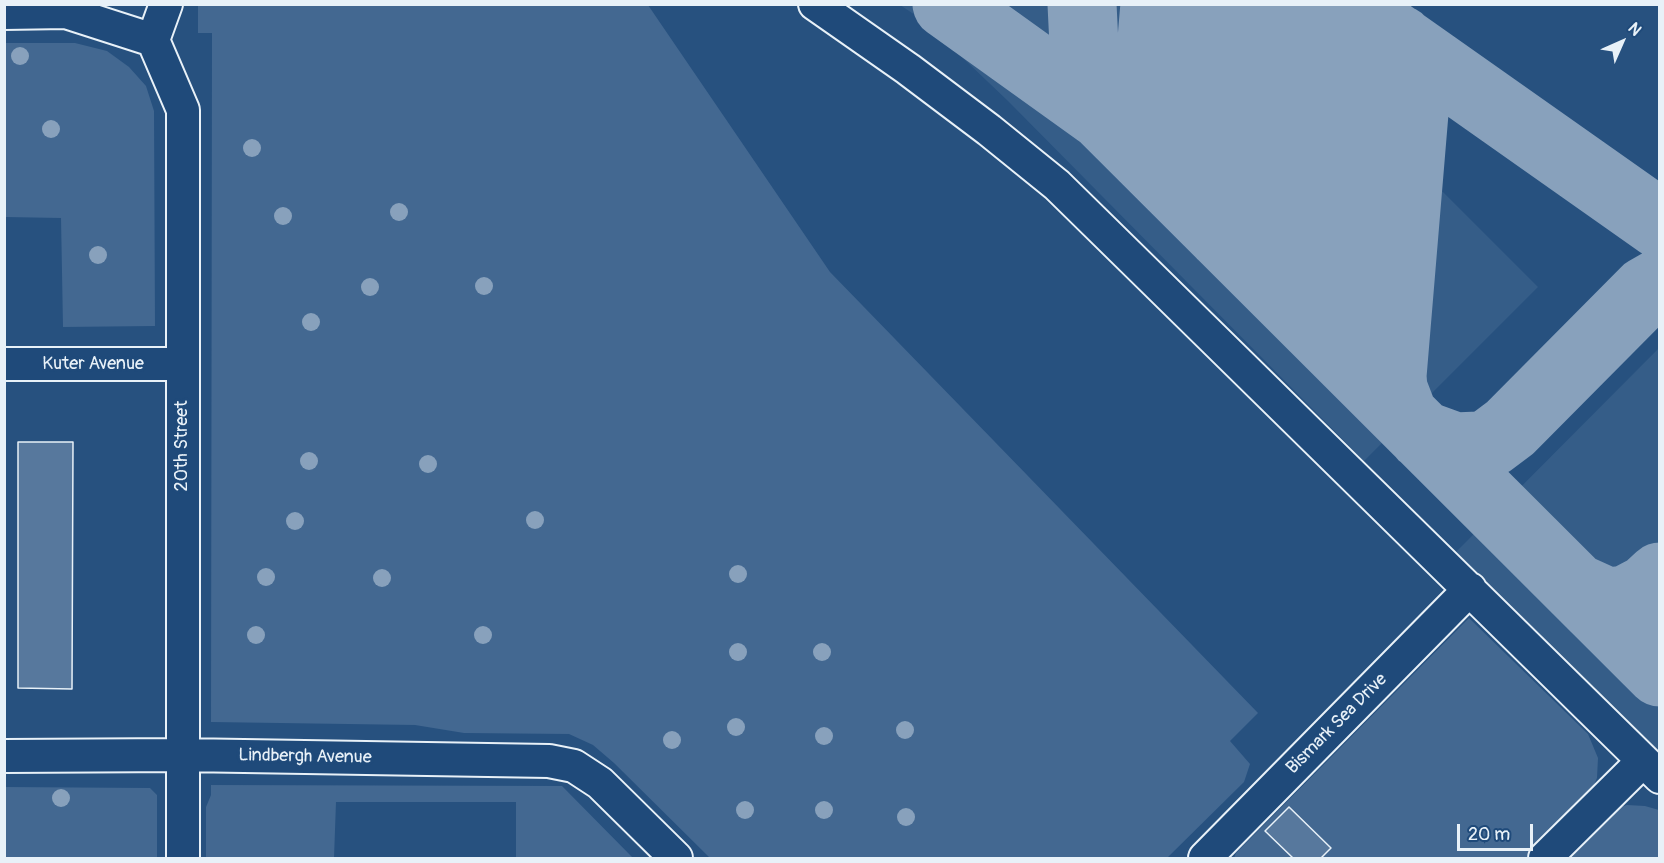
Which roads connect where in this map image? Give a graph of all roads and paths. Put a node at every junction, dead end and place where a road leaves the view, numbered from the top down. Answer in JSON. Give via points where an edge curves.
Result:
{"nodes":[{"id":1,"x":166,"y":4,"type":"edge"},
{"id":2,"x":814,"y":4,"type":"edge"},
{"id":3,"x":4,"y":13,"type":"edge"},
{"id":4,"x":153,"y":40,"type":"junction"},
{"id":5,"x":4,"y":364,"type":"edge"},
{"id":6,"x":182,"y":364,"type":"junction"},
{"id":7,"x":1470,"y":589,"type":"junction"},
{"id":8,"x":183,"y":755,"type":"junction"},
{"id":9,"x":4,"y":756,"type":"edge"},
{"id":10,"x":1651,"y":769,"type":"edge"},
{"id":11,"x":183,"y":858,"type":"edge"},
{"id":12,"x":676,"y":858,"type":"edge"},
{"id":13,"x":1205,"y":858,"type":"edge"},
{"id":14,"x":1545,"y":858,"type":"edge"}],
"edges":[{"from":1,"to":4,"type":"street"},
{"from":2,"to":7,"type":"street","via":[[971,116],[1057,184]]},
{"from":3,"to":4,"type":"street","via":[[66,12]]},
{"from":4,"to":6,"type":"street","name":"20th Street","via":[[183,110]]},
{"from":5,"to":6,"type":"street","name":"Kuter Avenue"},
{"from":6,"to":8,"type":"street","name":"20th Street"},
{"from":7,"to":10,"type":"street"},
{"from":7,"to":13,"type":"street","name":"Bismark Sea Drive"},
{"from":8,"to":9,"type":"street","name":"Lindbergh Avenue"},
{"from":8,"to":11,"type":"street","name":"20th Street"},
{"from":8,"to":12,"type":"street","name":"Lindbergh Avenue","via":[[549,761],[574,765],[600,783]]},
{"from":10,"to":14,"type":"street"}]}
